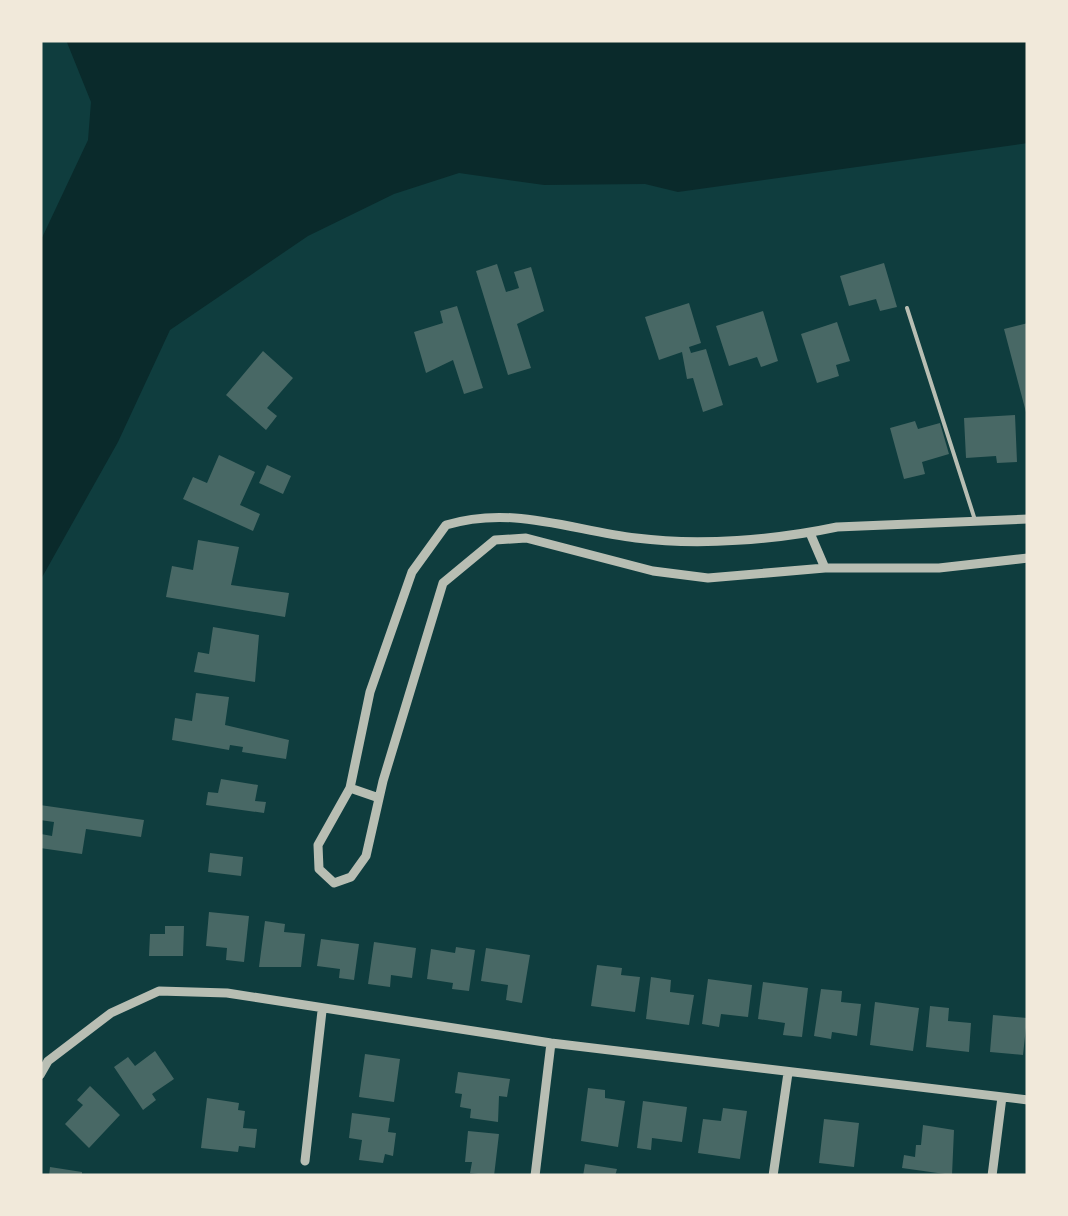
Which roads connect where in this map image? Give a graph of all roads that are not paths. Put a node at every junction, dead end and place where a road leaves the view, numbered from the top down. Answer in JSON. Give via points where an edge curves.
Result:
{"nodes":[{"id":1,"x":907,"y":308,"type":"dead end"},
{"id":2,"x":491,"y":516,"type":"junction"},
{"id":3,"x":1028,"y":518,"type":"edge"},
{"id":4,"x":974,"y":520,"type":"junction"},
{"id":5,"x":810,"y":532,"type":"junction"},
{"id":6,"x":495,"y":540,"type":"junction"},
{"id":7,"x":1028,"y":558,"type":"edge"},
{"id":8,"x":825,"y":568,"type":"junction"},
{"id":9,"x":350,"y":788,"type":"junction"},
{"id":10,"x":379,"y":798,"type":"junction"},
{"id":11,"x":322,"y":1011,"type":"junction"},
{"id":12,"x":551,"y":1043,"type":"junction"},
{"id":13,"x":788,"y":1073,"type":"junction"},
{"id":14,"x":40,"y":1074,"type":"edge"},
{"id":15,"x":1002,"y":1097,"type":"junction"},
{"id":16,"x":1028,"y":1100,"type":"edge"},
{"id":17,"x":305,"y":1161,"type":"dead end"},
{"id":18,"x":535,"y":1176,"type":"edge"},
{"id":19,"x":774,"y":1176,"type":"edge"},
{"id":20,"x":992,"y":1176,"type":"edge"}],
"edges":[{"from":1,"to":4,"type":"lane"},
{"from":2,"to":5,"type":"street","via":[[641,539]]},
{"from":2,"to":6,"type":"street"},
{"from":2,"to":9,"type":"street","via":[[446,526],[412,572],[370,692]]},
{"from":3,"to":4,"type":"street"},
{"from":4,"to":5,"type":"street"},
{"from":5,"to":8,"type":"street"},
{"from":6,"to":8,"type":"street","via":[[526,538],[682,577]]},
{"from":6,"to":10,"type":"street","via":[[444,583]]},
{"from":7,"to":8,"type":"street","via":[[939,568]]},
{"from":9,"to":10,"type":"street"},
{"from":9,"to":10,"type":"street","via":[[318,846],[319,869],[334,883],[351,877],[366,856]]},
{"from":11,"to":12,"type":"street"},
{"from":11,"to":14,"type":"street","via":[[227,994],[159,991],[111,1014]]},
{"from":11,"to":17,"type":"street"},
{"from":12,"to":13,"type":"street"},
{"from":12,"to":18,"type":"street"},
{"from":13,"to":15,"type":"street"},
{"from":13,"to":19,"type":"street"},
{"from":15,"to":16,"type":"street"},
{"from":15,"to":20,"type":"street"}]}
